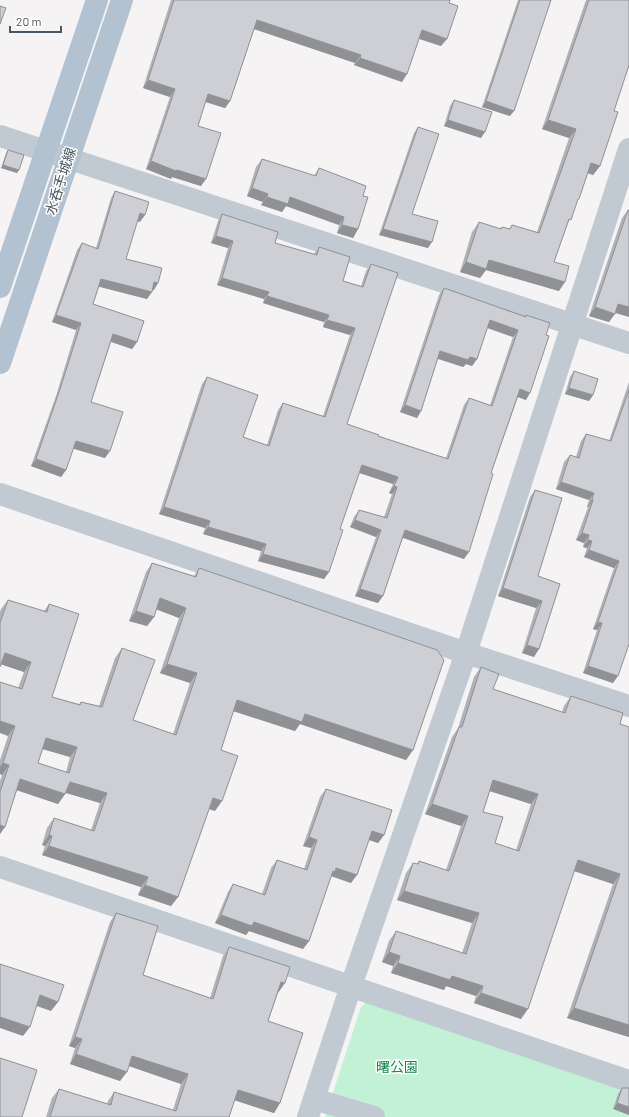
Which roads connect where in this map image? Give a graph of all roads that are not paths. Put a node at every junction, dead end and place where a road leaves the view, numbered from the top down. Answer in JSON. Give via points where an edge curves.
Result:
{"nodes":[{"id":1,"x":97,"y":0,"type":"edge"},
{"id":2,"x":122,"y":0,"type":"edge"},
{"id":3,"x":0,"y":136,"type":"edge"},
{"id":4,"x":629,"y":148,"type":"edge"},
{"id":5,"x":46,"y":151,"type":"junction"},
{"id":6,"x":68,"y":157,"type":"junction"},
{"id":7,"x":0,"y":287,"type":"edge"},
{"id":8,"x":572,"y":324,"type":"junction"},
{"id":9,"x":629,"y":343,"type":"edge"},
{"id":10,"x":0,"y":363,"type":"edge"},
{"id":11,"x":0,"y":494,"type":"edge"},
{"id":12,"x":466,"y":653,"type":"junction"},
{"id":13,"x":629,"y":706,"type":"edge"},
{"id":14,"x":0,"y":867,"type":"edge"},
{"id":15,"x":351,"y":986,"type":"junction"},
{"id":16,"x":629,"y":1081,"type":"edge"},
{"id":17,"x":311,"y":1108,"type":"edge"},
{"id":18,"x":374,"y":1117,"type":"edge"}],
"edges":[{"from":1,"to":5,"type":"main road","name":"水呑手城線"},
{"from":2,"to":6,"type":"main road","name":"水呑手城線"},
{"from":3,"to":5,"type":"street"},
{"from":4,"to":8,"type":"street"},
{"from":5,"to":6,"type":"street"},
{"from":5,"to":7,"type":"main road","name":"水呑手城線"},
{"from":6,"to":8,"type":"street"},
{"from":6,"to":10,"type":"main road","name":"水呑手城線"},
{"from":8,"to":9,"type":"street"},
{"from":8,"to":12,"type":"street"},
{"from":11,"to":12,"type":"street"},
{"from":12,"to":13,"type":"street"},
{"from":12,"to":15,"type":"street"},
{"from":14,"to":15,"type":"street"},
{"from":15,"to":16,"type":"street"},
{"from":15,"to":17,"type":"street"},
{"from":17,"to":18,"type":"street"}]}
